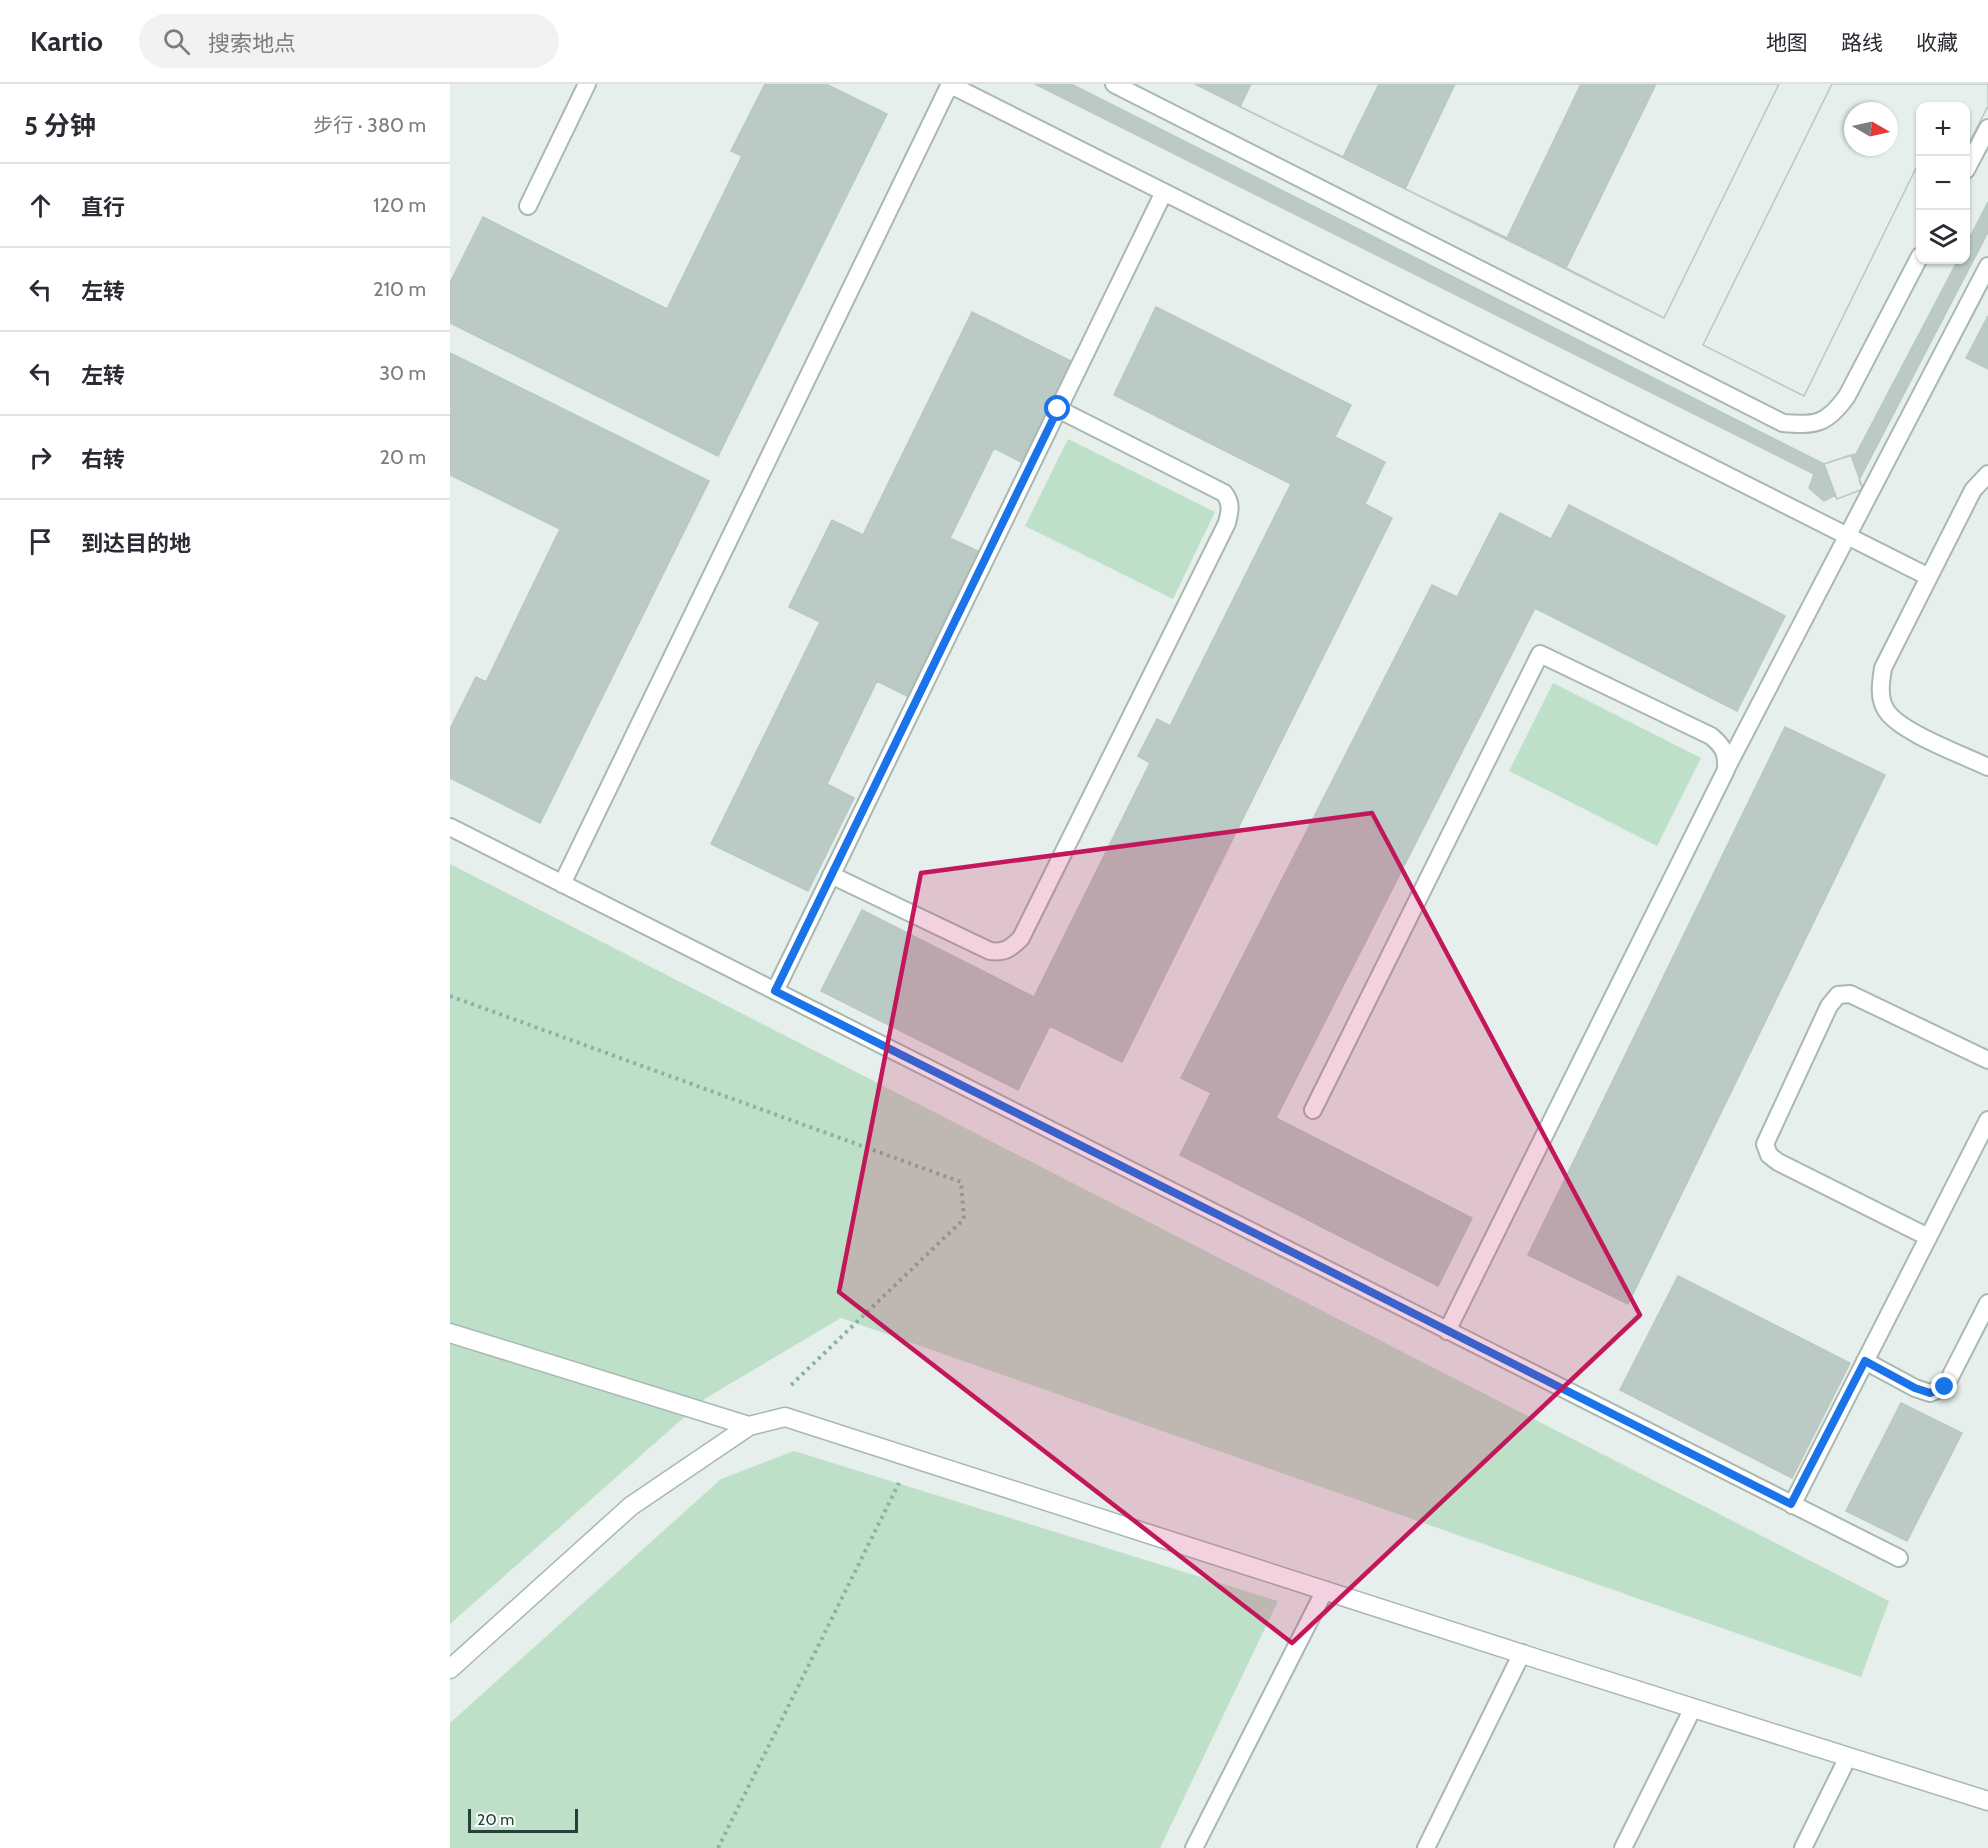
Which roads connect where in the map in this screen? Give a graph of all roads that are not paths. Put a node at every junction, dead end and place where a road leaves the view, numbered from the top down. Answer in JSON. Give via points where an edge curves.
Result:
{"nodes":[{"id":1,"x":587,"y":84,"type":"edge"},
{"id":2,"x":950,"y":84,"type":"edge"},
{"id":3,"x":1114,"y":84,"type":"edge"},
{"id":4,"x":1988,"y":128,"type":"edge"},
{"id":5,"x":1970,"y":161,"type":"edge"},
{"id":6,"x":1164,"y":192,"type":"junction"},
{"id":7,"x":528,"y":206,"type":"dead end"},
{"id":8,"x":1916,"y":264,"type":"edge"},
{"id":9,"x":1988,"y":267,"type":"edge"},
{"id":10,"x":1058,"y":409,"type":"junction"},
{"id":11,"x":1988,"y":474,"type":"edge"},
{"id":12,"x":1848,"y":536,"type":"junction"},
{"id":13,"x":1929,"y":578,"type":"junction"},
{"id":14,"x":1988,"y":767,"type":"edge"},
{"id":15,"x":1726,"y":770,"type":"junction"},
{"id":16,"x":450,"y":827,"type":"edge"},
{"id":17,"x":831,"y":875,"type":"junction"},
{"id":18,"x":562,"y":884,"type":"junction"},
{"id":19,"x":775,"y":991,"type":"junction"},
{"id":20,"x":1988,"y":1060,"type":"edge"},
{"id":21,"x":1313,"y":1110,"type":"dead end"},
{"id":22,"x":1988,"y":1120,"type":"edge"},
{"id":23,"x":1928,"y":1237,"type":"junction"},
{"id":24,"x":1988,"y":1303,"type":"edge"},
{"id":25,"x":1447,"y":1330,"type":"junction"},
{"id":26,"x":450,"y":1333,"type":"edge"},
{"id":27,"x":1865,"y":1361,"type":"junction"},
{"id":28,"x":749,"y":1426,"type":"junction"},
{"id":29,"x":1791,"y":1504,"type":"junction"},
{"id":30,"x":1899,"y":1558,"type":"dead end"},
{"id":31,"x":1324,"y":1590,"type":"junction"},
{"id":32,"x":1522,"y":1653,"type":"junction"},
{"id":33,"x":450,"y":1669,"type":"edge"},
{"id":34,"x":1692,"y":1710,"type":"junction"},
{"id":35,"x":1848,"y":1757,"type":"junction"},
{"id":36,"x":1988,"y":1802,"type":"edge"},
{"id":37,"x":1194,"y":1848,"type":"edge"},
{"id":38,"x":1426,"y":1848,"type":"edge"},
{"id":39,"x":1623,"y":1848,"type":"edge"},
{"id":40,"x":1803,"y":1848,"type":"edge"}],
"edges":[{"from":1,"to":7,"type":"lane"},
{"from":2,"to":6,"type":"lane"},
{"from":2,"to":18,"type":"lane"},
{"from":3,"to":8,"type":"lane","via":[[1783,423],[1804,425],[1835,413]]},
{"from":4,"to":5,"type":"lane"},
{"from":6,"to":10,"type":"lane"},
{"from":6,"to":12,"type":"lane"},
{"from":9,"to":12,"type":"lane"},
{"from":10,"to":17,"type":"lane"},
{"from":10,"to":17,"type":"lane","via":[[1224,493],[1231,510],[1227,523],[1021,938],[1012,948],[990,951]]},
{"from":11,"to":13,"type":"lane","via":[[1973,490]]},
{"from":12,"to":13,"type":"lane"},
{"from":12,"to":15,"type":"lane"},
{"from":13,"to":14,"type":"lane","via":[[1882,668],[1884,704],[1903,727]]},
{"from":15,"to":21,"type":"lane","via":[[1727,755],[1711,736],[1540,654]]},
{"from":15,"to":25,"type":"lane"},
{"from":16,"to":18,"type":"lane"},
{"from":17,"to":19,"type":"lane"},
{"from":18,"to":19,"type":"lane"},
{"from":19,"to":25,"type":"lane"},
{"from":20,"to":23,"type":"lane","via":[[1850,994],[1838,995],[1828,1006],[1765,1144],[1769,1155],[1778,1162]]},
{"from":22,"to":23,"type":"lane"},
{"from":23,"to":27,"type":"lane"},
{"from":24,"to":27,"type":"lane","via":[[1945,1387],[1930,1393]]},
{"from":25,"to":29,"type":"lane"},
{"from":26,"to":28,"type":"street"},
{"from":27,"to":29,"type":"lane"},
{"from":28,"to":31,"type":"street","via":[[785,1417]]},
{"from":28,"to":33,"type":"street","via":[[631,1506]]},
{"from":29,"to":30,"type":"lane"},
{"from":31,"to":32,"type":"street"},
{"from":31,"to":37,"type":"lane"},
{"from":32,"to":34,"type":"street"},
{"from":32,"to":38,"type":"lane"},
{"from":34,"to":35,"type":"street"},
{"from":34,"to":39,"type":"lane"},
{"from":35,"to":36,"type":"street"},
{"from":35,"to":40,"type":"lane"}]}
